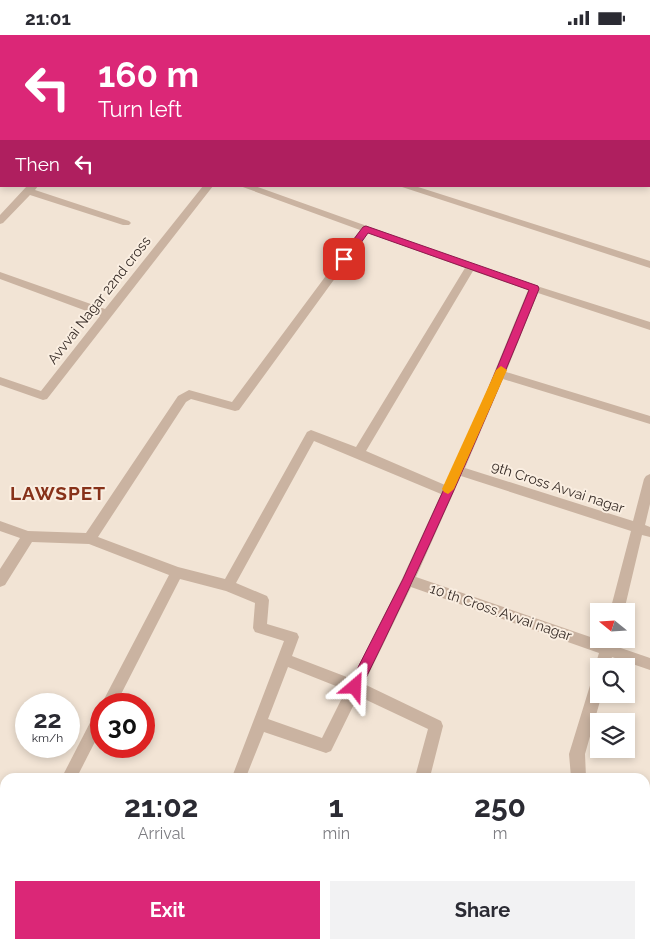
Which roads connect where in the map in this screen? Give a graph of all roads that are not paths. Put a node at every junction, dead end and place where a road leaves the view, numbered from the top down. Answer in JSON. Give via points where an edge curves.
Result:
{"nodes":[{"id":1,"x":207,"y":187,"type":"edge"},
{"id":2,"x":248,"y":187,"type":"edge"},
{"id":3,"x":407,"y":187,"type":"edge"},
{"id":4,"x":31,"y":189,"type":"edge"},
{"id":5,"x":0,"y":221,"type":"edge"},
{"id":6,"x":126,"y":223,"type":"dead end"},
{"id":7,"x":366,"y":229,"type":"junction"},
{"id":8,"x":650,"y":265,"type":"edge"},
{"id":9,"x":471,"y":266,"type":"junction"},
{"id":10,"x":0,"y":275,"type":"edge"},
{"id":11,"x":534,"y":289,"type":"junction"},
{"id":12,"x":107,"y":314,"type":"junction"},
{"id":13,"x":650,"y":326,"type":"edge"},
{"id":14,"x":500,"y":374,"type":"junction"},
{"id":15,"x":0,"y":381,"type":"edge"},
{"id":16,"x":650,"y":421,"type":"edge"},
{"id":17,"x":359,"y":453,"type":"junction"},
{"id":18,"x":457,"y":470,"type":"junction"},
{"id":19,"x":650,"y":479,"type":"edge"},
{"id":20,"x":447,"y":491,"type":"junction"},
{"id":21,"x":0,"y":526,"type":"edge"},
{"id":22,"x":644,"y":530,"type":"edge"},
{"id":23,"x":28,"y":536,"type":"junction"},
{"id":24,"x":89,"y":539,"type":"junction"},
{"id":25,"x":177,"y":571,"type":"junction"},
{"id":26,"x":408,"y":580,"type":"junction"},
{"id":27,"x":0,"y":581,"type":"edge"},
{"id":28,"x":228,"y":586,"type":"junction"},
{"id":29,"x":620,"y":603,"type":"edge"},
{"id":30,"x":590,"y":638,"type":"edge"},
{"id":31,"x":617,"y":648,"type":"edge"},
{"id":32,"x":283,"y":659,"type":"junction"},
{"id":33,"x":650,"y":664,"type":"edge"},
{"id":34,"x":355,"y":687,"type":"junction"},
{"id":35,"x":114,"y":693,"type":"edge"},
{"id":36,"x":592,"y":703,"type":"edge"},
{"id":37,"x":259,"y":723,"type":"junction"},
{"id":38,"x":90,"y":738,"type":"edge"},
{"id":39,"x":71,"y":773,"type":"edge"},
{"id":40,"x":240,"y":773,"type":"edge"},
{"id":41,"x":424,"y":773,"type":"edge"},
{"id":42,"x":578,"y":773,"type":"edge"}],
"edges":[{"from":1,"to":12,"type":"street","name":"Avvvai Nagar 22nd cross"},
{"from":2,"to":7,"type":"street"},
{"from":3,"to":8,"type":"street"},
{"from":4,"to":5,"type":"street"},
{"from":4,"to":6,"type":"street"},
{"from":7,"to":9,"type":"street"},
{"from":7,"to":24,"type":"street","via":[[235,407],[189,394],[182,399]]},
{"from":9,"to":11,"type":"street"},
{"from":9,"to":17,"type":"street"},
{"from":10,"to":12,"type":"street"},
{"from":11,"to":13,"type":"street"},
{"from":11,"to":14,"type":"street"},
{"from":12,"to":15,"type":"street","name":"Avvvai Nagar 22nd cross","via":[[43,396]]},
{"from":14,"to":16,"type":"street"},
{"from":14,"to":18,"type":"street"},
{"from":17,"to":20,"type":"street"},
{"from":17,"to":28,"type":"street","via":[[311,435]]},
{"from":18,"to":20,"type":"street"},
{"from":18,"to":22,"type":"street","name":"9th Cross Avvai nagar"},
{"from":19,"to":22,"type":"street"},
{"from":20,"to":26,"type":"street"},
{"from":21,"to":23,"type":"street"},
{"from":22,"to":29,"type":"street"},
{"from":23,"to":24,"type":"street"},
{"from":23,"to":27,"type":"street"},
{"from":24,"to":25,"type":"street"},
{"from":25,"to":28,"type":"street"},
{"from":25,"to":35,"type":"street"},
{"from":26,"to":30,"type":"street","name":"10 th Cross Avvai nagar"},
{"from":26,"to":34,"type":"street"},
{"from":28,"to":32,"type":"street","via":[[262,599],[260,628],[292,637]]},
{"from":31,"to":33,"type":"street","name":"10 th Cross Avvai nagar"},
{"from":32,"to":34,"type":"street"},
{"from":32,"to":37,"type":"street"},
{"from":34,"to":37,"type":"street","via":[[326,746]]},
{"from":34,"to":41,"type":"street","via":[[436,726]]},
{"from":36,"to":42,"type":"street","via":[[577,754]]},
{"from":37,"to":40,"type":"street"},
{"from":38,"to":39,"type":"street"}]}
